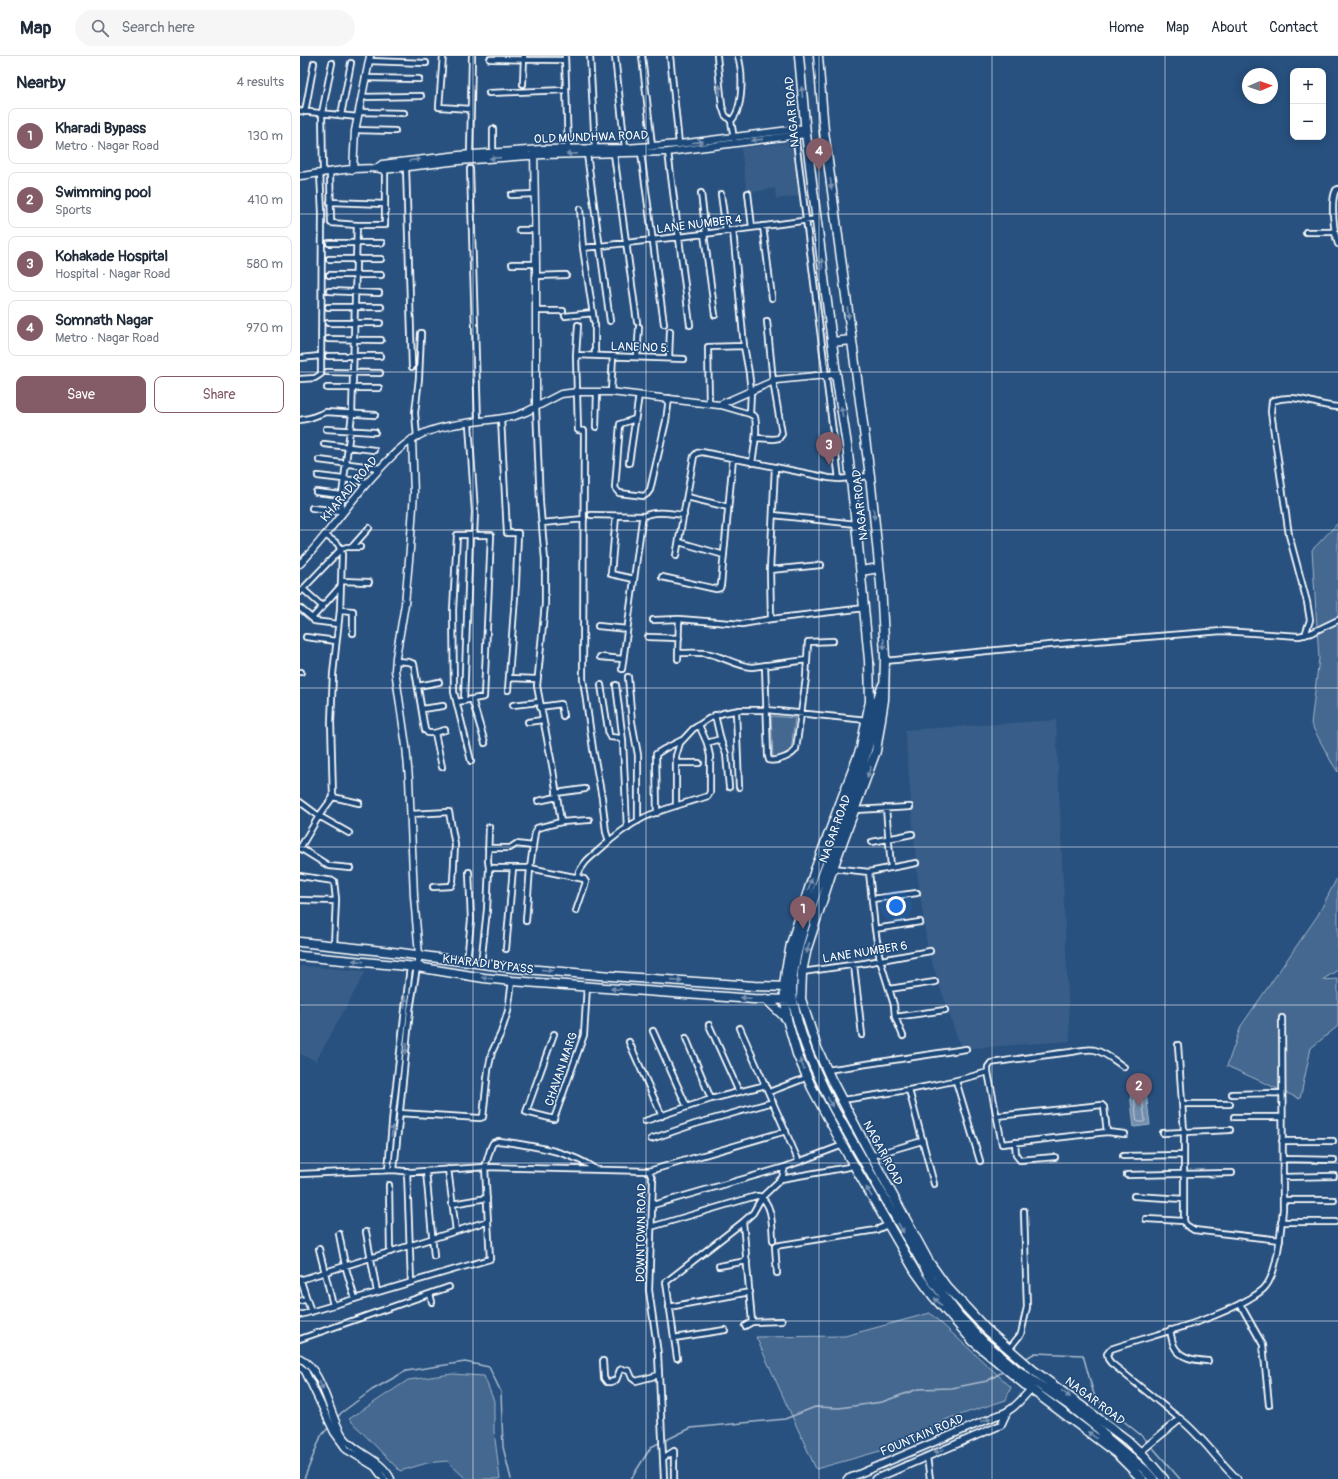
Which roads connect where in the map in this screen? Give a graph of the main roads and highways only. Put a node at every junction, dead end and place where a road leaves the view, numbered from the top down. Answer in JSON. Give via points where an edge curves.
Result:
{"nodes":[{"id":1,"x":799,"y":56,"type":"edge"},
{"id":2,"x":818,"y":56,"type":"edge"},
{"id":3,"x":852,"y":340,"type":"junction"},
{"id":4,"x":832,"y":342,"type":"junction"},
{"id":5,"x":879,"y":568,"type":"junction"},
{"id":6,"x":861,"y":570,"type":"junction"},
{"id":7,"x":885,"y":681,"type":"junction"},
{"id":8,"x":300,"y":942,"type":"edge"},
{"id":9,"x":300,"y":956,"type":"edge"},
{"id":10,"x":788,"y":987,"type":"junction"},
{"id":11,"x":766,"y":999,"type":"junction"},
{"id":12,"x":789,"y":1000,"type":"junction"},
{"id":13,"x":787,"y":1019,"type":"junction"},
{"id":14,"x":1010,"y":1368,"type":"junction"},
{"id":15,"x":1053,"y":1385,"type":"junction"},
{"id":16,"x":1033,"y":1386,"type":"junction"},
{"id":17,"x":1142,"y":1479,"type":"edge"},
{"id":18,"x":1153,"y":1479,"type":"edge"},
{"id":19,"x":1164,"y":1479,"type":"edge"}],
"edges":[{"from":4,"to":1,"type":"highway","name":"NAGAR ROAD","one_way":true,"via":[[805,131]]},
{"from":2,"to":3,"type":"highway","name":"NAGAR ROAD","one_way":true,"via":[[824,131]]},
{"from":3,"to":4,"type":"highway"},
{"from":3,"to":5,"type":"highway","name":"NAGAR ROAD","one_way":true},
{"from":6,"to":4,"type":"highway","name":"NAGAR ROAD","one_way":true},
{"from":5,"to":6,"type":"highway"},
{"from":5,"to":7,"type":"highway","name":"NAGAR ROAD","one_way":true},
{"from":10,"to":6,"type":"highway","name":"NAGAR ROAD","one_way":true,"via":[[786,970],[801,910],[861,748],[867,720],[870,701],[870,660]]},
{"from":7,"to":10,"type":"highway","via":[[875,706],[864,762],[804,927]]},
{"from":7,"to":15,"type":"highway","name":"NAGAR ROAD","one_way":true,"via":[[884,706],[876,751],[807,948],[802,972],[801,999],[827,1070],[929,1262],[946,1286],[986,1329]]},
{"from":8,"to":10,"type":"highway","name":"KHARADI BYPASS","one_way":true,"via":[[481,964],[624,977]]},
{"from":11,"to":9,"type":"highway","name":"KHARADI BYPASS","one_way":true,"via":[[512,981],[413,967]]},
{"from":10,"to":12,"type":"highway","name":"NAGAR ROAD"},
{"from":11,"to":12,"type":"highway","name":"KHARADI BYPASS"},
{"from":11,"to":13,"type":"highway"},
{"from":12,"to":13,"type":"highway","name":"NAGAR ROAD"},
{"from":12,"to":14,"type":"highway","one_way":true,"via":[[834,1109],[931,1279],[959,1316]]},
{"from":14,"to":13,"type":"highway","name":"NAGAR ROAD","one_way":true,"via":[[974,1342],[933,1296],[915,1271],[812,1088],[797,1054]]},
{"from":14,"to":16,"type":"highway"},
{"from":15,"to":16,"type":"highway"},
{"from":15,"to":19,"type":"highway","name":"NAGAR ROAD","one_way":true,"via":[[1122,1436]]},
{"from":17,"to":16,"type":"highway","one_way":true,"via":[[1116,1453]]},
{"from":16,"to":18,"type":"highway","via":[[1082,1415]]}]}
